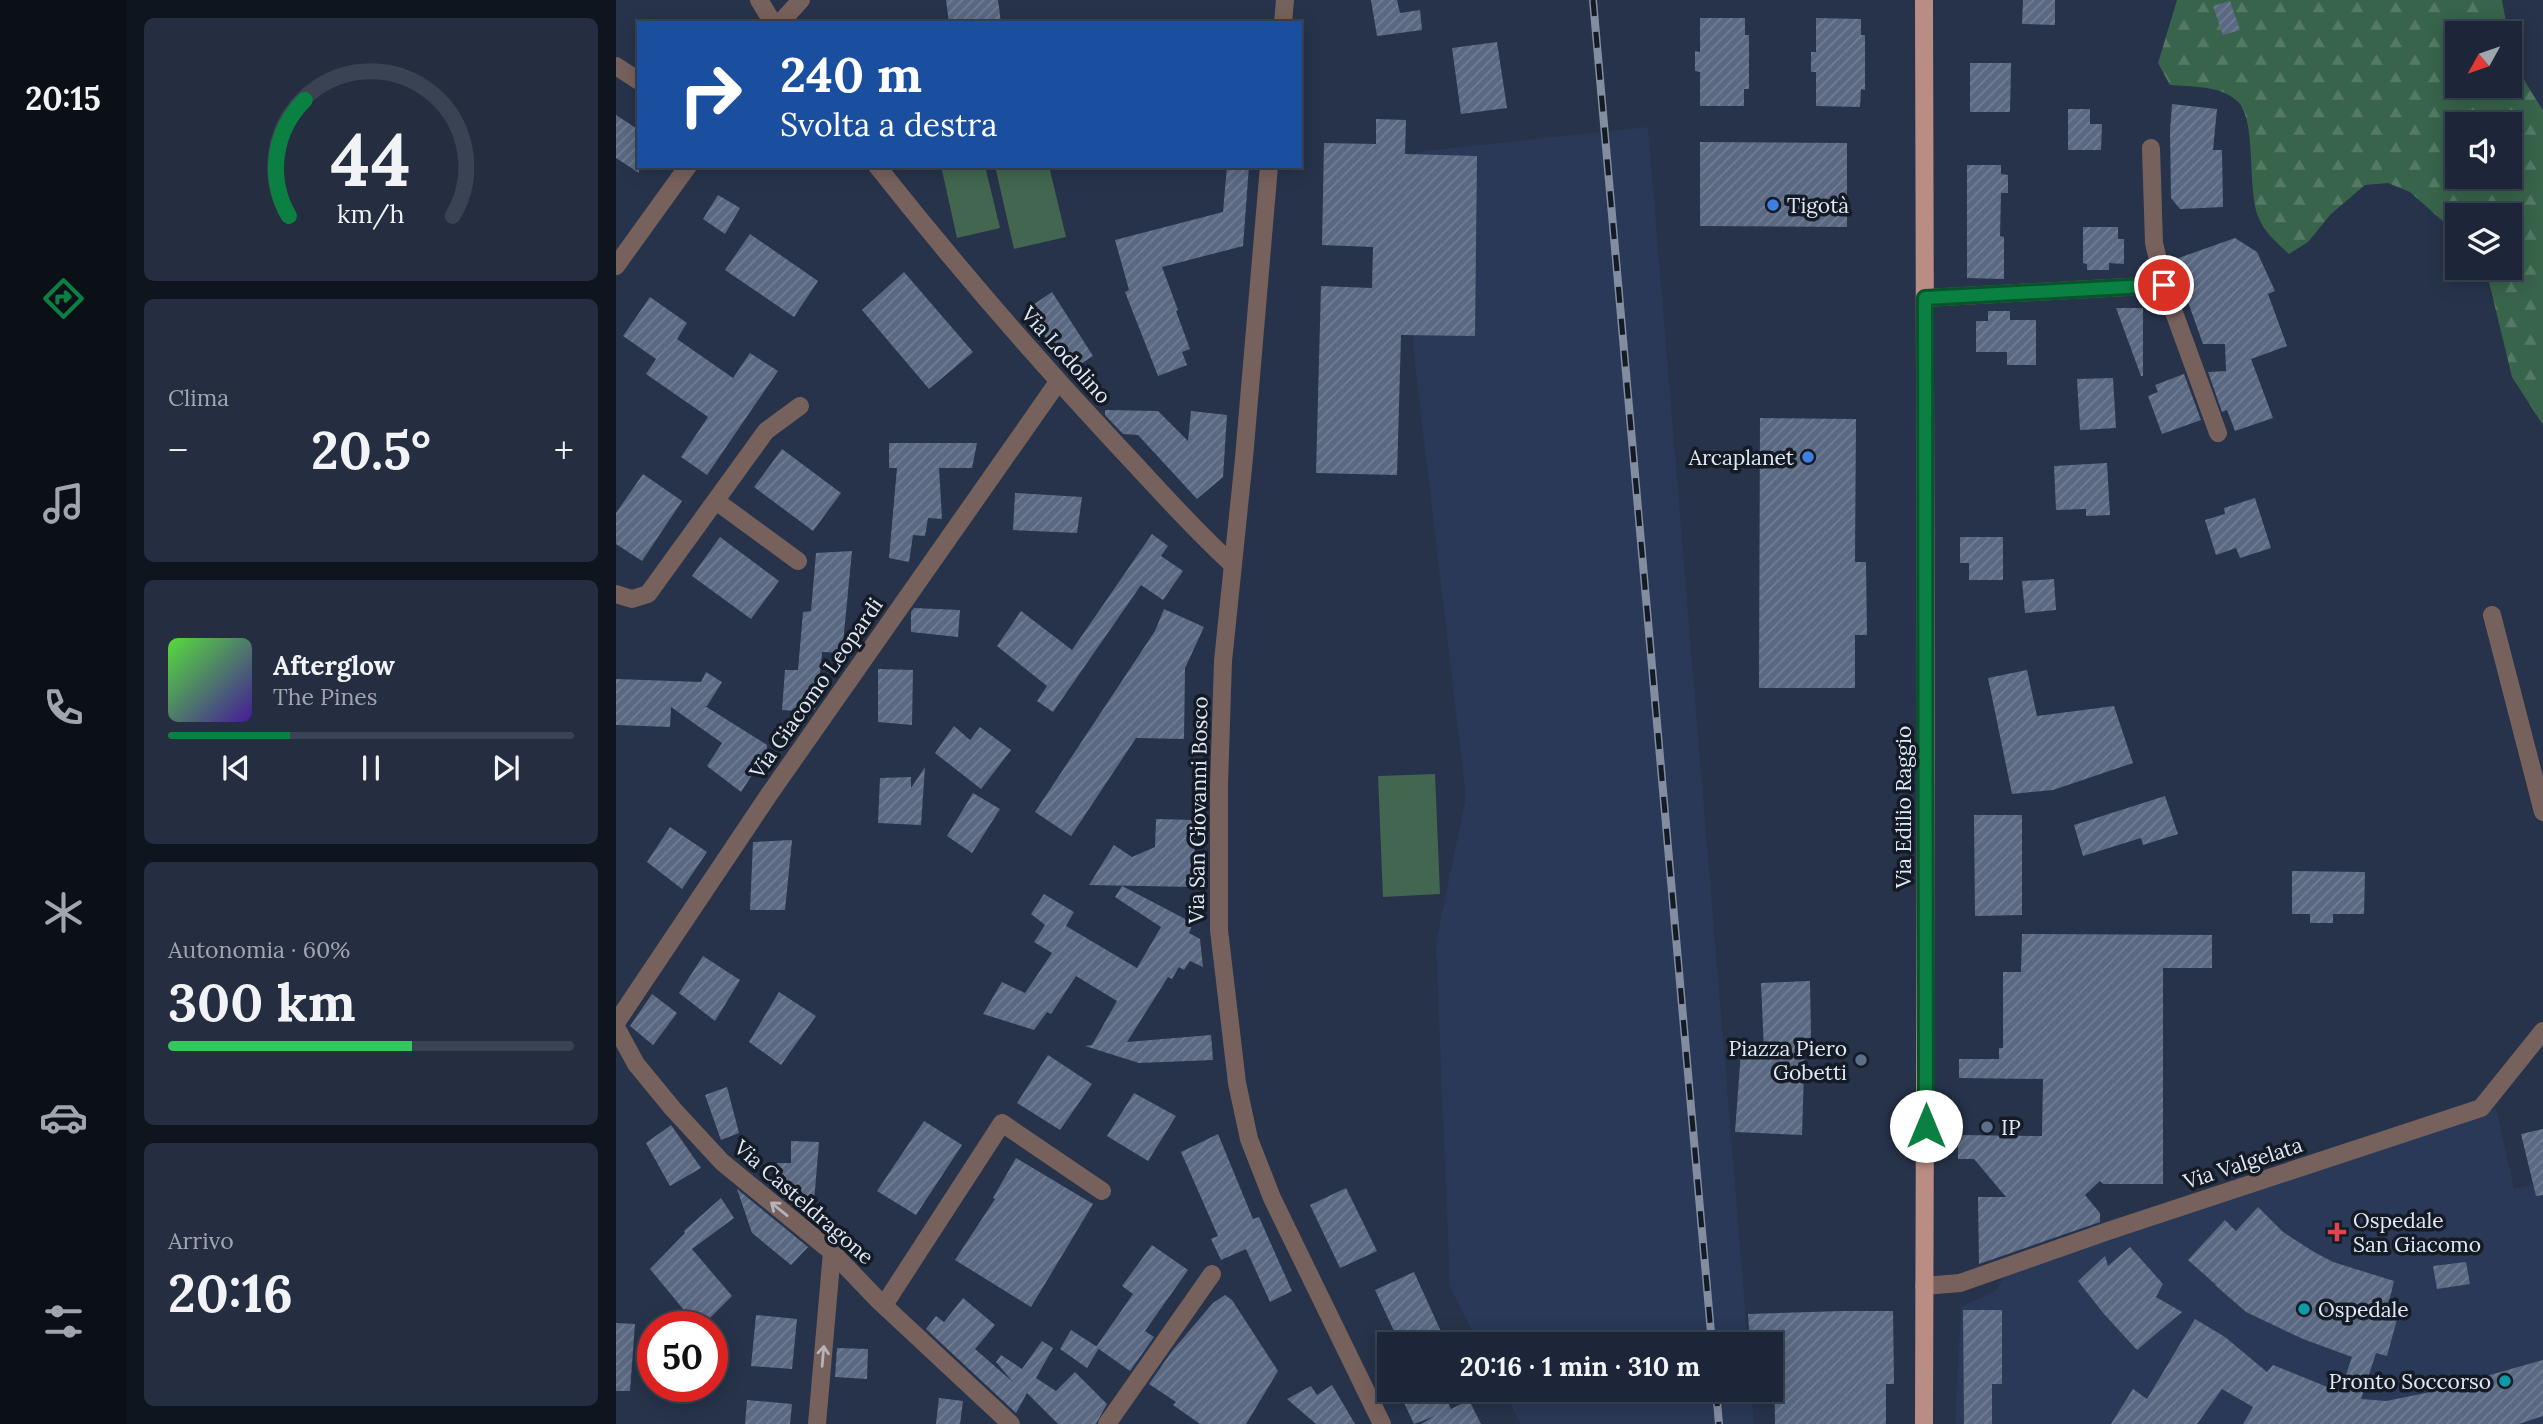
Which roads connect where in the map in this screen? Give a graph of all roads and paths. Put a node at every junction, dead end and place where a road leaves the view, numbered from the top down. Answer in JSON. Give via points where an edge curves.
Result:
{"nodes":[{"id":1,"x":759,"y":0,"type":"edge"},
{"id":2,"x":801,"y":0,"type":"edge"},
{"id":3,"x":1285,"y":0,"type":"edge"},
{"id":4,"x":1924,"y":0,"type":"edge"},
{"id":5,"x":772,"y":21,"type":"edge"},
{"id":6,"x":782,"y":21,"type":"edge"},
{"id":7,"x":1283,"y":21,"type":"edge"},
{"id":8,"x":616,"y":66,"type":"edge"},
{"id":9,"x":637,"y":80,"type":"edge"},
{"id":10,"x":2151,"y":148,"type":"dead end"},
{"id":11,"x":687,"y":168,"type":"edge"},
{"id":12,"x":879,"y":168,"type":"edge"},
{"id":13,"x":1269,"y":168,"type":"edge"},
{"id":14,"x":616,"y":266,"type":"edge"},
{"id":15,"x":2164,"y":285,"type":"junction"},
{"id":16,"x":1925,"y":298,"type":"junction"},
{"id":17,"x":1058,"y":382,"type":"junction"},
{"id":18,"x":800,"y":406,"type":"dead end"},
{"id":19,"x":2218,"y":433,"type":"dead end"},
{"id":20,"x":716,"y":501,"type":"junction"},
{"id":21,"x":798,"y":561,"type":"dead end"},
{"id":22,"x":1232,"y":564,"type":"junction"},
{"id":23,"x":616,"y":594,"type":"edge"},
{"id":24,"x":2492,"y":615,"type":"dead end"},
{"id":25,"x":2543,"y":812,"type":"edge"},
{"id":26,"x":616,"y":1025,"type":"edge"},
{"id":27,"x":2543,"y":1031,"type":"edge"},
{"id":28,"x":1102,"y":1191,"type":"dead end"},
{"id":29,"x":832,"y":1252,"type":"junction"},
{"id":30,"x":1212,"y":1274,"type":"dead end"},
{"id":31,"x":1924,"y":1286,"type":"junction"},
{"id":32,"x":884,"y":1305,"type":"junction"},
{"id":33,"x":817,"y":1424,"type":"edge"},
{"id":34,"x":1011,"y":1424,"type":"edge"},
{"id":35,"x":1107,"y":1424,"type":"edge"},
{"id":36,"x":1382,"y":1424,"type":"edge"},
{"id":37,"x":1924,"y":1424,"type":"edge"}],
"edges":[{"from":1,"to":5,"type":"street"},
{"from":2,"to":6,"type":"street"},
{"from":3,"to":7,"type":"street"},
{"from":4,"to":16,"type":"main road","name":"Via Edilio Raggio"},
{"from":8,"to":9,"type":"street"},
{"from":10,"to":15,"type":"street","via":[[2154,243]]},
{"from":11,"to":14,"type":"street"},
{"from":12,"to":17,"type":"street","name":"Via Lodolino"},
{"from":13,"to":22,"type":"street","name":"Via San Giovanni Bosco"},
{"from":15,"to":16,"type":"street"},
{"from":15,"to":19,"type":"street"},
{"from":16,"to":31,"type":"main road","name":"Via Edilio Raggio"},
{"from":17,"to":22,"type":"street","name":"Via Lodolino"},
{"from":17,"to":26,"type":"street","name":"Via Giacomo Leopardi","via":[[768,796]]},
{"from":18,"to":20,"type":"street","via":[[766,431]]},
{"from":20,"to":21,"type":"street"},
{"from":20,"to":23,"type":"street","via":[[649,593],[632,599]]},
{"from":22,"to":36,"type":"street","name":"Via San Giovanni Bosco","via":[[1223,661],[1219,930],[1237,1083],[1249,1139],[1272,1198]]},
{"from":24,"to":25,"type":"street"},
{"from":29,"to":26,"type":"street","name":"Via Casteldragone","one_way":true,"via":[[722,1162],[636,1064]]},
{"from":27,"to":31,"type":"street","name":"Via Valgelata","via":[[2481,1108],[1960,1283]]},
{"from":28,"to":32,"type":"street","via":[[1002,1123]]},
{"from":29,"to":32,"type":"street","name":"Via Casteldragone"},
{"from":33,"to":29,"type":"street","one_way":true},
{"from":30,"to":35,"type":"street"},
{"from":31,"to":37,"type":"main road","name":"Via Edilio Raggio"},
{"from":32,"to":34,"type":"street","name":"Via Casteldragone"}]}
